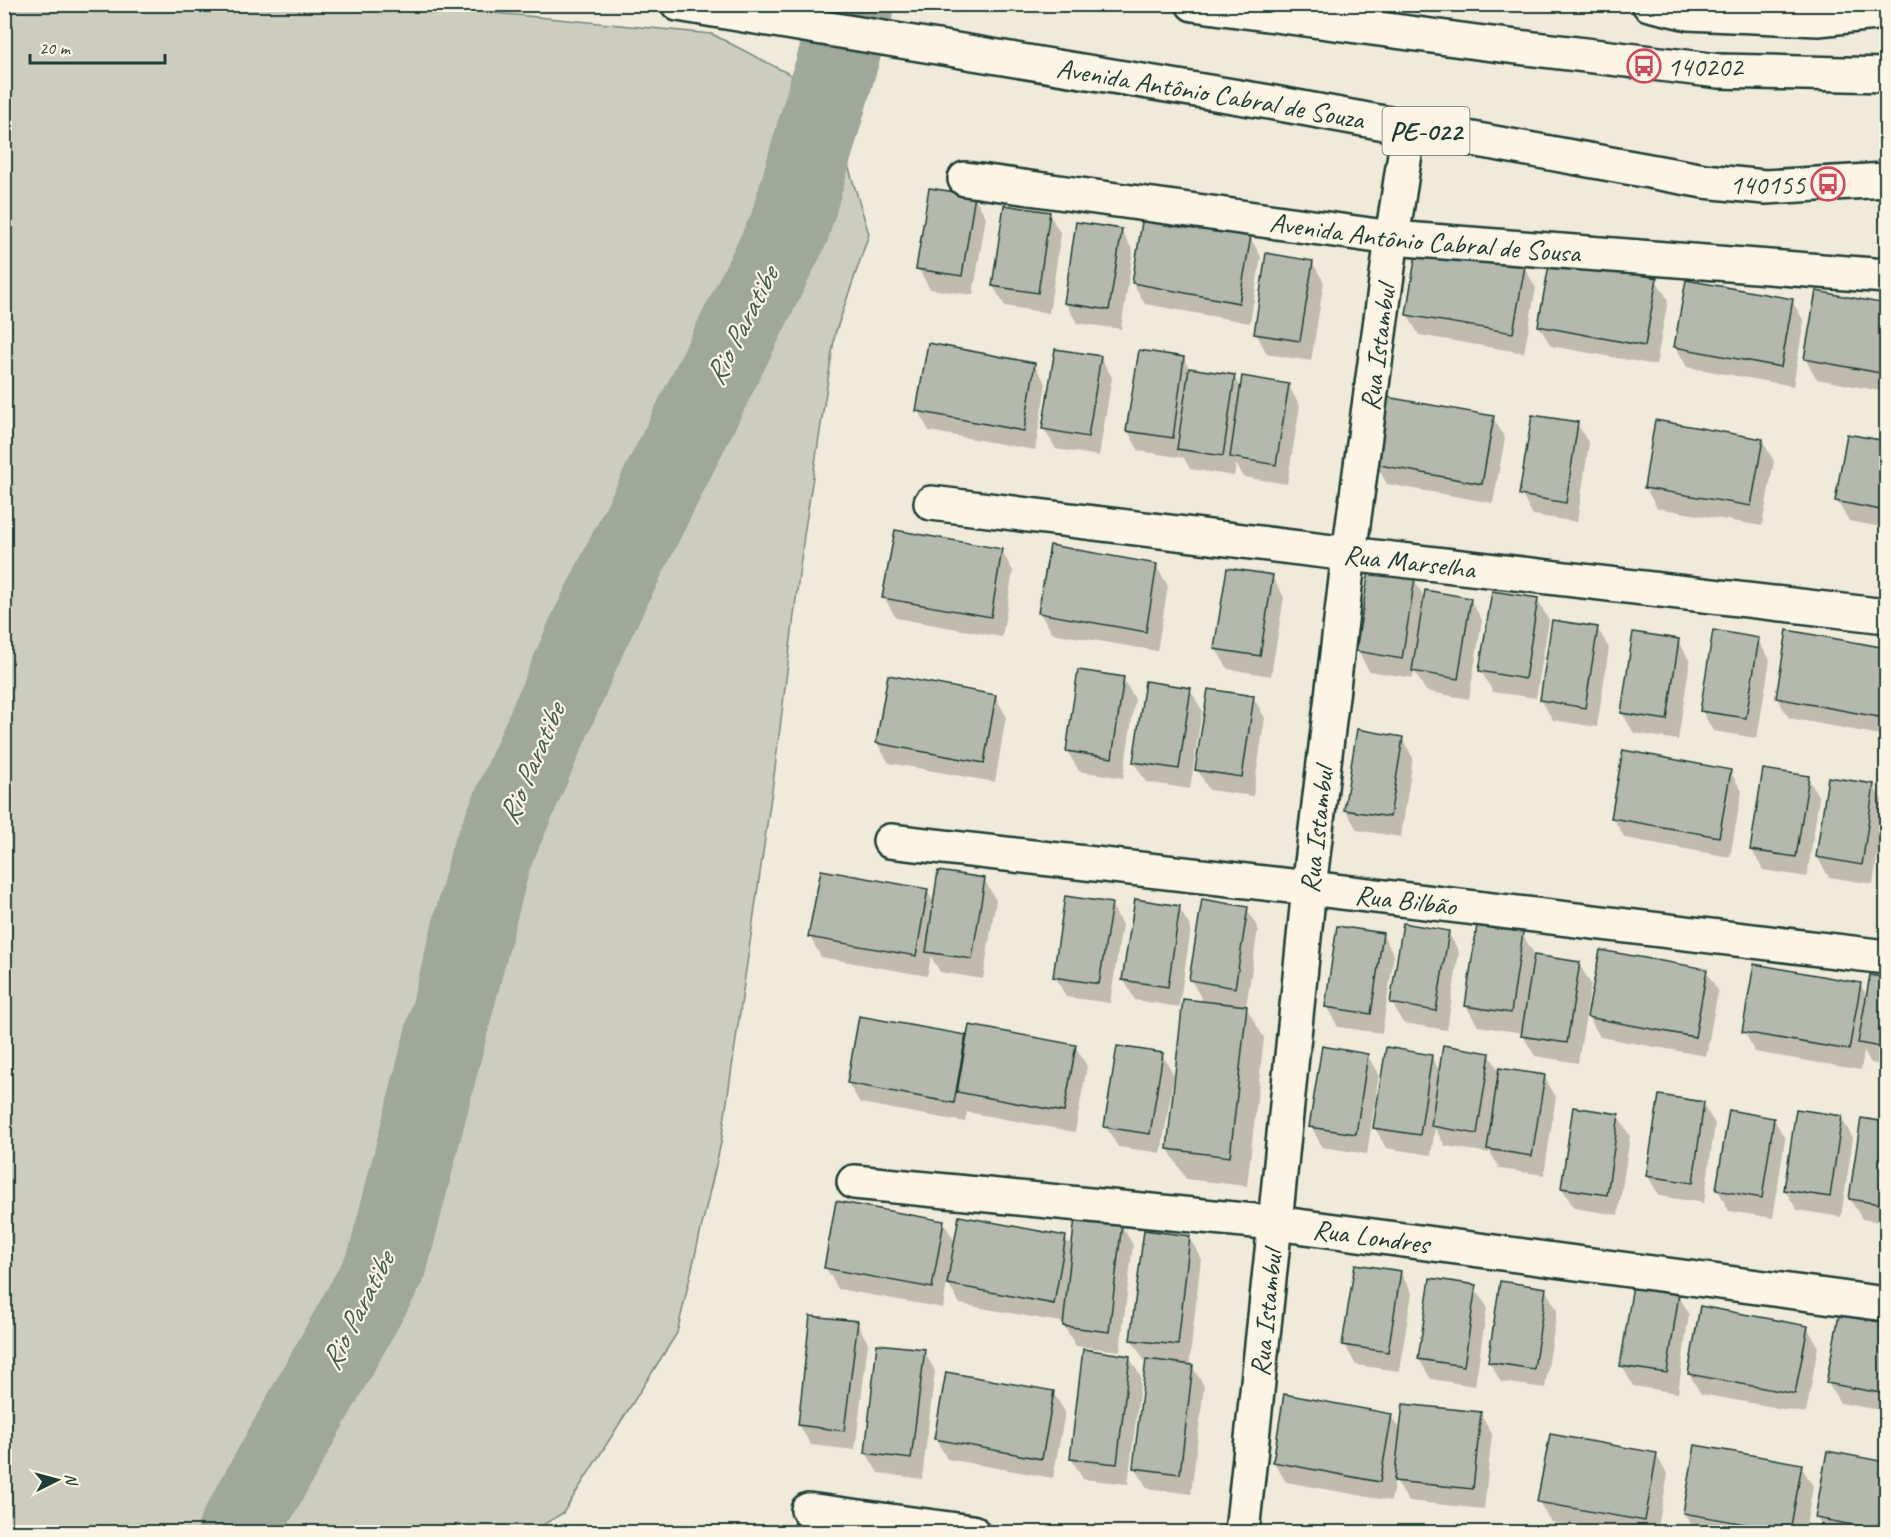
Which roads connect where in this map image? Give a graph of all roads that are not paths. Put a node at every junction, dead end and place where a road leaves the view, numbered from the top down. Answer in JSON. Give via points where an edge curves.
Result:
{"nodes":[{"id":1,"x":678,"y":4,"type":"edge"},
{"id":2,"x":1193,"y":4,"type":"edge"},
{"id":3,"x":1649,"y":4,"type":"edge"},
{"id":4,"x":1887,"y":12,"type":"edge"},
{"id":5,"x":1887,"y":75,"type":"edge"},
{"id":6,"x":1409,"y":128,"type":"junction"},
{"id":7,"x":966,"y":179,"type":"dead end"},
{"id":8,"x":1887,"y":180,"type":"edge"},
{"id":9,"x":1392,"y":238,"type":"junction"},
{"id":10,"x":1887,"y":276,"type":"edge"},
{"id":11,"x":931,"y":503,"type":"dead end"},
{"id":12,"x":1349,"y":554,"type":"junction"},
{"id":13,"x":1887,"y":616,"type":"edge"},
{"id":14,"x":890,"y":842,"type":"dead end"},
{"id":15,"x":1309,"y":888,"type":"junction"},
{"id":16,"x":1887,"y":957,"type":"edge"},
{"id":17,"x":854,"y":1182,"type":"dead end"},
{"id":18,"x":1275,"y":1222,"type":"junction"},
{"id":19,"x":1887,"y":1304,"type":"edge"},
{"id":20,"x":808,"y":1510,"type":"dead end"},
{"id":21,"x":972,"y":1533,"type":"edge"},
{"id":22,"x":1242,"y":1533,"type":"edge"}],
"edges":[{"from":1,"to":6,"type":"main road","name":"Avenida Antônio Cabral de Souza","number":"PE-022"},
{"from":2,"to":5,"type":"main road","via":[[1719,71]]},
{"from":3,"to":4,"type":"main road","via":[[1688,14],[1818,19]]},
{"from":6,"to":8,"type":"main road","name":"Avenida Antônio Cabral de Souza","number":"PE-022","via":[[1704,181],[1766,187]]},
{"from":6,"to":9,"type":"main road","name":"Rua Istambul"},
{"from":7,"to":9,"type":"main road","name":"Avenida Antônio Cabral de Sousa"},
{"from":9,"to":10,"type":"main road","name":"Avenida Antônio Cabral de Sousa"},
{"from":9,"to":12,"type":"main road","name":"Rua Istambul"},
{"from":11,"to":12,"type":"main road","name":"Rua Marselha"},
{"from":12,"to":13,"type":"main road","name":"Rua Marselha"},
{"from":12,"to":15,"type":"main road","name":"Rua Istambul"},
{"from":14,"to":15,"type":"main road","name":"Rua Bilbão"},
{"from":15,"to":16,"type":"main road","name":"Rua Bilbão"},
{"from":15,"to":18,"type":"main road","name":"Rua Istambul"},
{"from":17,"to":18,"type":"main road","name":"Rua Londres"},
{"from":18,"to":19,"type":"main road","name":"Rua Londres"},
{"from":18,"to":22,"type":"main road","name":"Rua Istambul"},
{"from":20,"to":21,"type":"main road"}]}
